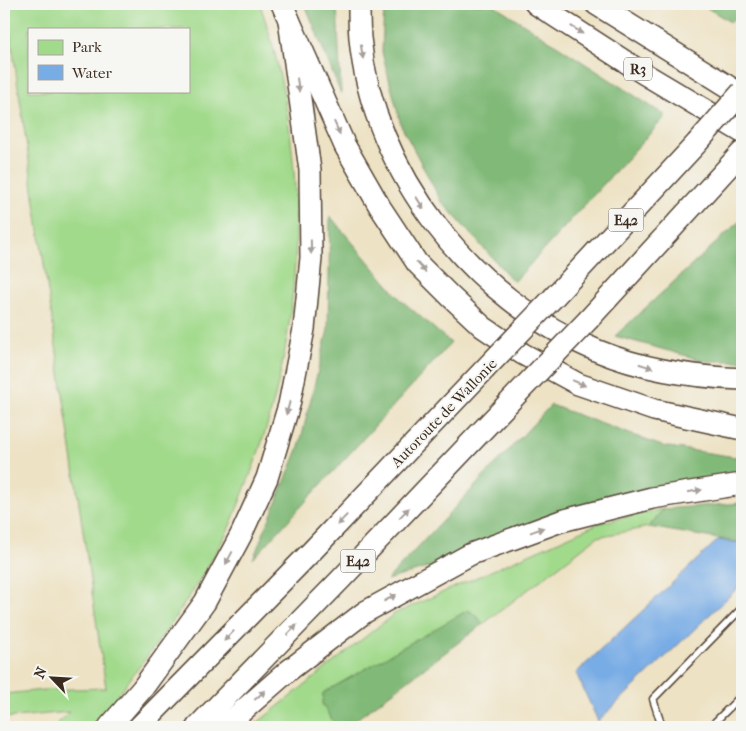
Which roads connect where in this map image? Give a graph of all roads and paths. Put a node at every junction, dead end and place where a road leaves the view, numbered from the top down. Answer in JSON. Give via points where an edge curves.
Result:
{"nodes":[{"id":1,"x":359,"y":4,"type":"edge"},
{"id":2,"x":536,"y":4,"type":"edge"},
{"id":3,"x":596,"y":4,"type":"edge"},
{"id":4,"x":623,"y":4,"type":"edge"},
{"id":5,"x":286,"y":12,"type":"edge"},
{"id":6,"x":644,"y":33,"type":"junction"},
{"id":7,"x":742,"y":94,"type":"edge"},
{"id":8,"x":742,"y":132,"type":"edge"},
{"id":9,"x":737,"y":158,"type":"edge"},
{"id":10,"x":742,"y":379,"type":"edge"},
{"id":11,"x":742,"y":429,"type":"edge"},
{"id":12,"x":742,"y":484,"type":"edge"},
{"id":13,"x":742,"y":608,"type":"edge"},
{"id":14,"x":742,"y":695,"type":"edge"},
{"id":15,"x":108,"y":727,"type":"edge"},
{"id":16,"x":139,"y":727,"type":"edge"},
{"id":17,"x":196,"y":727,"type":"edge"},
{"id":18,"x":224,"y":727,"type":"edge"},
{"id":19,"x":662,"y":727,"type":"edge"},
{"id":20,"x":710,"y":727,"type":"edge"}],
"edges":[{"from":1,"to":10,"type":"highway","one_way":true,"via":[[366,79],[397,163],[422,206],[449,242],[481,274],[508,299],[546,325],[598,351],[654,369],[708,378]]},
{"from":2,"to":8,"type":"highway","number":"R3","one_way":true},
{"from":3,"to":6,"type":"highway","number":"R3"},
{"from":4,"to":6,"type":"highway"},
{"from":5,"to":11,"type":"highway","one_way":true,"via":[[345,146],[380,207],[418,263],[483,327],[523,354],[578,384],[654,410]]},
{"from":5,"to":15,"type":"highway","one_way":true,"via":[[310,170],[311,258],[304,329],[289,405],[267,478],[205,602],[142,689]]},
{"from":6,"to":7,"type":"highway","number":"R3"},
{"from":7,"to":16,"type":"highway","name":"Autoroute de Wallonie","number":"E42","one_way":true,"bridge":true,"via":[[554,297]]},
{"from":17,"to":9,"type":"highway","number":"E42","one_way":true,"bridge":true,"via":[[589,319]]},
{"from":18,"to":12,"type":"highway","one_way":true,"via":[[288,671],[365,612],[470,554],[579,516],[652,498]]},
{"from":13,"to":19,"type":"lane","via":[[653,699]]},
{"from":14,"to":20,"type":"lane"}]}
